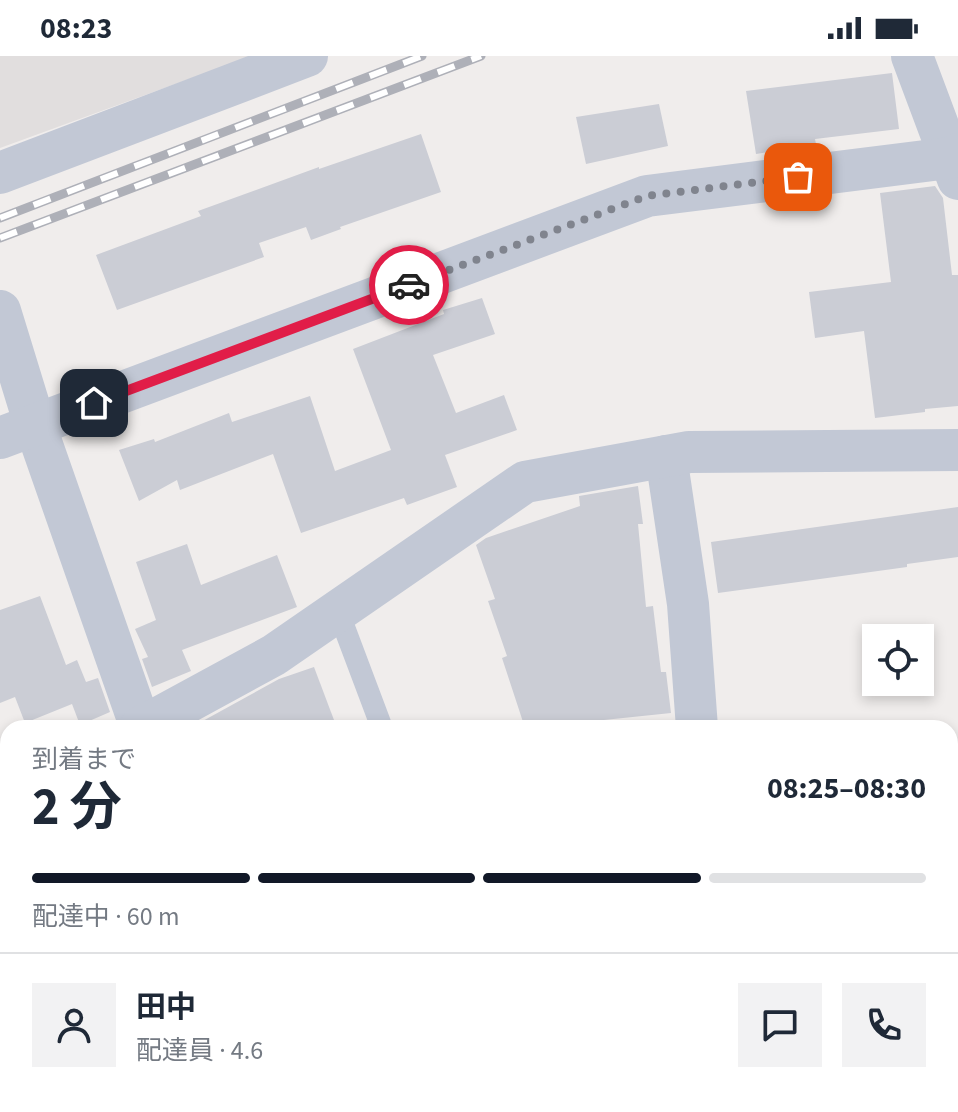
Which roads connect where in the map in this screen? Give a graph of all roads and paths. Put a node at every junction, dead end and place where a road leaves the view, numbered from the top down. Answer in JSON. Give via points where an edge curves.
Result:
{"nodes":[{"id":1,"x":307,"y":56,"type":"edge"},
{"id":2,"x":912,"y":56,"type":"edge"},
{"id":3,"x":955,"y":164,"type":"edge"},
{"id":4,"x":0,"y":173,"type":"edge"},
{"id":5,"x":0,"y":311,"type":"edge"},
{"id":6,"x":18,"y":431,"type":"edge"},
{"id":7,"x":958,"y":450,"type":"edge"},
{"id":8,"x":666,"y":456,"type":"junction"},
{"id":9,"x":338,"y":611,"type":"junction"},
{"id":10,"x":138,"y":720,"type":"edge"},
{"id":11,"x":156,"y":720,"type":"edge"},
{"id":12,"x":379,"y":720,"type":"edge"},
{"id":13,"x":696,"y":720,"type":"edge"}],
"edges":[{"from":1,"to":4,"type":"street"},
{"from":2,"to":3,"type":"street"},
{"from":3,"to":6,"type":"street","via":[[647,196]]},
{"from":5,"to":6,"type":"street"},
{"from":6,"to":10,"type":"street"},
{"from":7,"to":8,"type":"street"},
{"from":8,"to":9,"type":"street","via":[[525,482]]},
{"from":8,"to":13,"type":"street","via":[[688,604]]},
{"from":9,"to":11,"type":"street","via":[[274,655]]},
{"from":9,"to":12,"type":"lane"}]}
